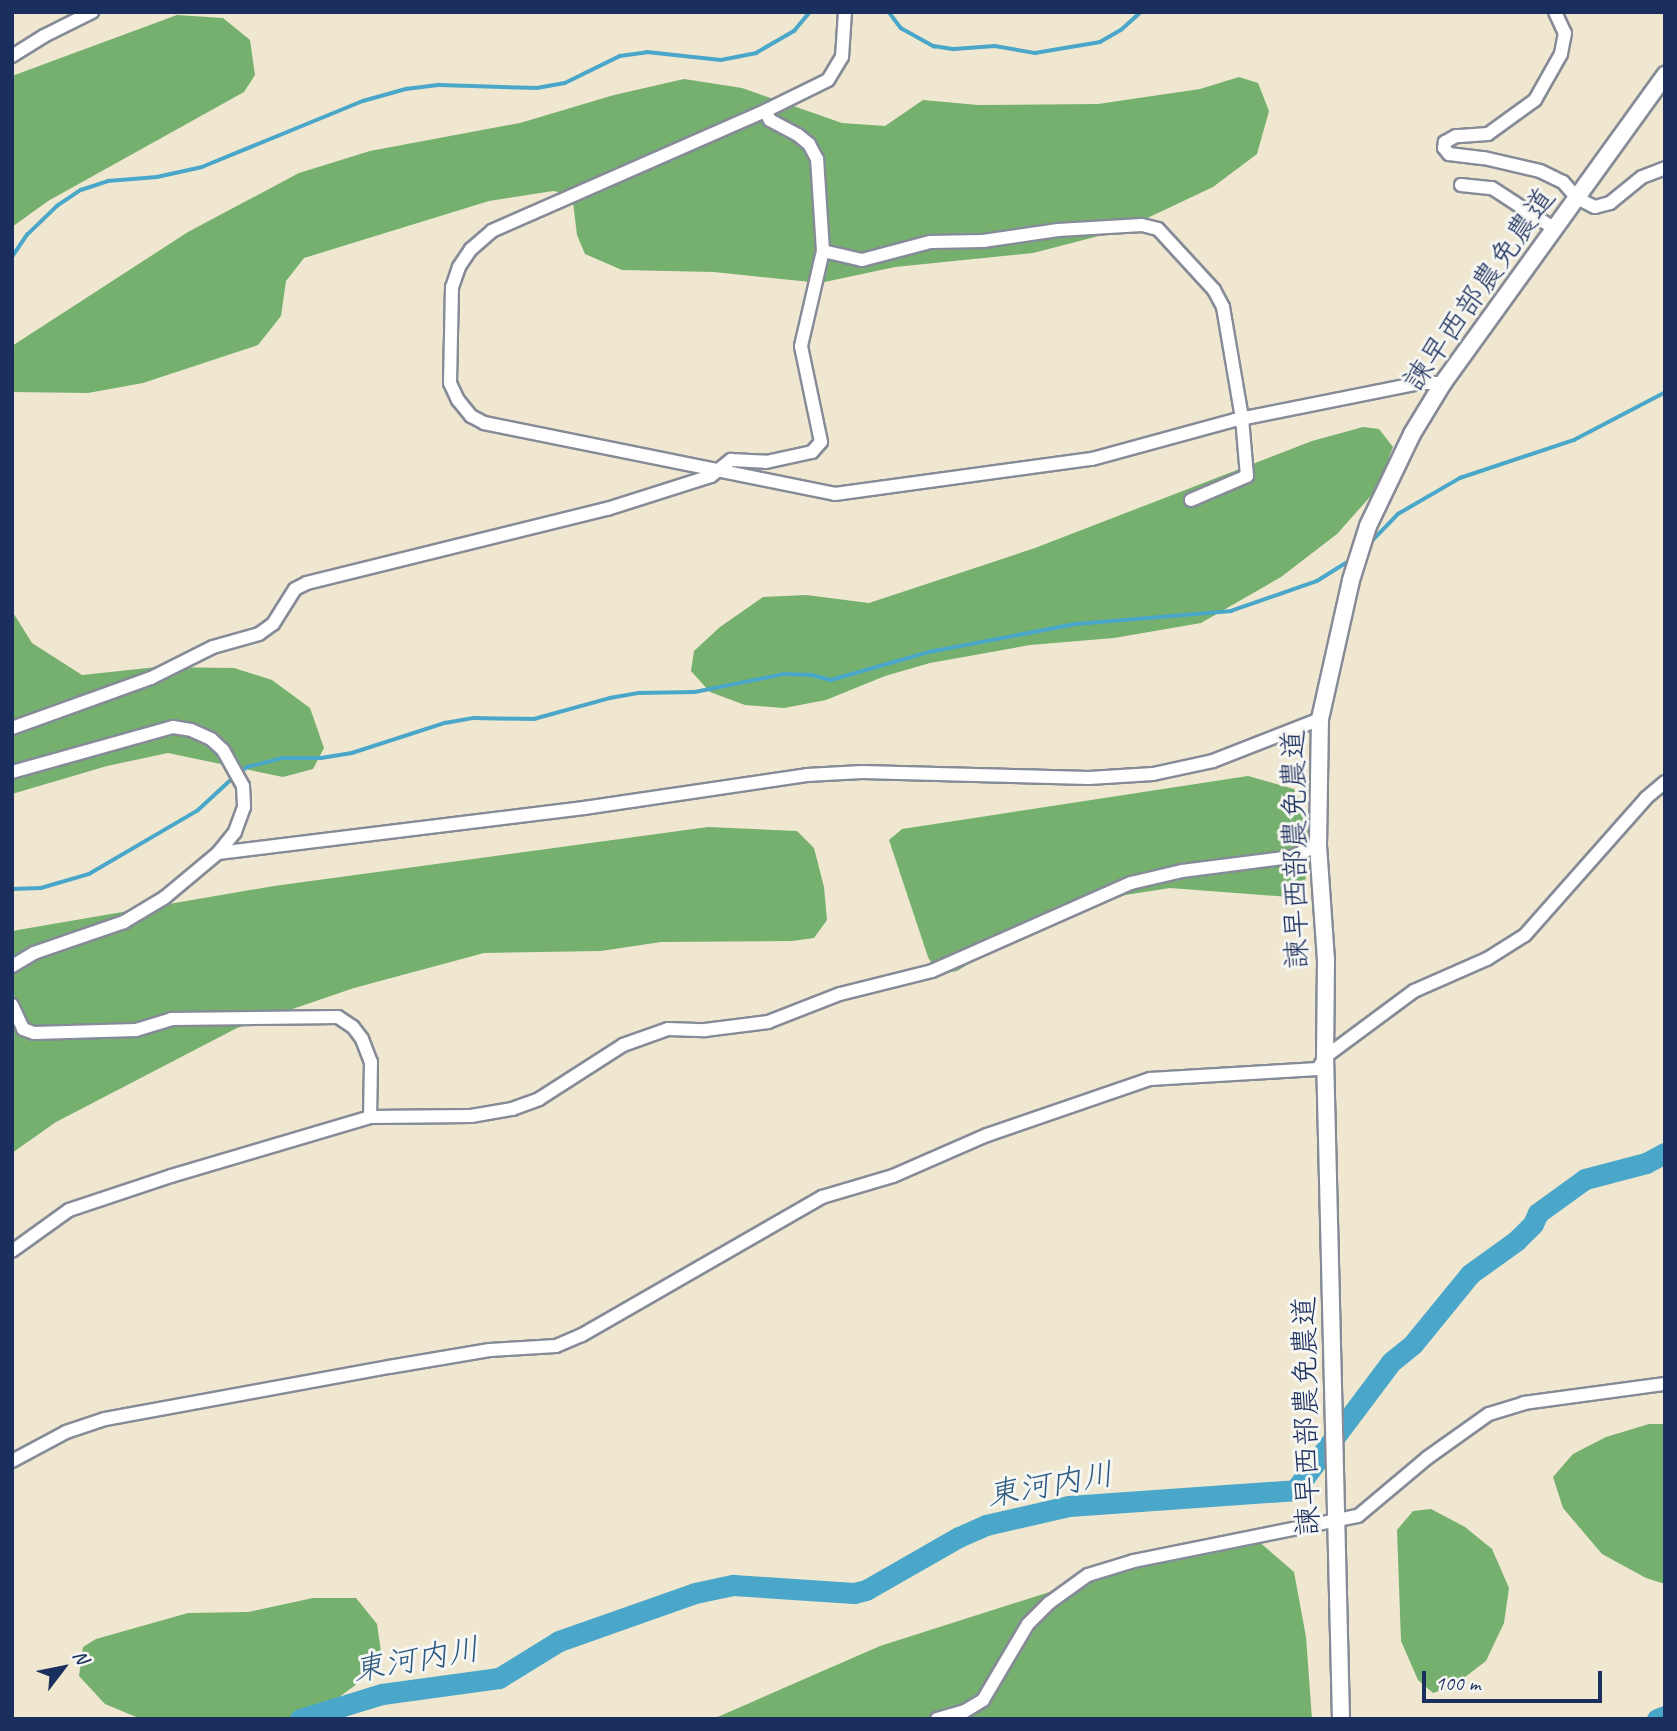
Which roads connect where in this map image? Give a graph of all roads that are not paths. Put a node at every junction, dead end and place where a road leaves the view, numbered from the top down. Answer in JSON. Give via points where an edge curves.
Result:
{"nodes":[{"id":1,"x":92,"y":12,"type":"edge"},
{"id":2,"x":845,"y":12,"type":"edge"},
{"id":3,"x":1555,"y":12,"type":"edge"},
{"id":4,"x":12,"y":56,"type":"edge"},
{"id":5,"x":1665,"y":75,"type":"edge"},
{"id":6,"x":765,"y":111,"type":"junction"},
{"id":7,"x":1665,"y":167,"type":"edge"},
{"id":8,"x":1461,"y":185,"type":"dead end"},
{"id":9,"x":1577,"y":198,"type":"junction"},
{"id":10,"x":1555,"y":229,"type":"junction"},
{"id":11,"x":823,"y":251,"type":"junction"},
{"id":12,"x":1443,"y":383,"type":"junction"},
{"id":13,"x":1242,"y":418,"type":"junction"},
{"id":14,"x":717,"y":470,"type":"junction"},
{"id":15,"x":1191,"y":500,"type":"dead end"},
{"id":16,"x":1320,"y":719,"type":"junction"},
{"id":17,"x":12,"y":728,"type":"edge"},
{"id":18,"x":12,"y":772,"type":"edge"},
{"id":19,"x":1665,"y":782,"type":"edge"},
{"id":20,"x":1318,"y":845,"type":"junction"},
{"id":21,"x":218,"y":853,"type":"junction"},
{"id":22,"x":12,"y":966,"type":"edge"},
{"id":23,"x":12,"y":1005,"type":"edge"},
{"id":24,"x":1325,"y":1056,"type":"junction"},
{"id":25,"x":370,"y":1117,"type":"junction"},
{"id":26,"x":12,"y":1251,"type":"edge"},
{"id":27,"x":1665,"y":1384,"type":"edge"},
{"id":28,"x":12,"y":1461,"type":"edge"},
{"id":29,"x":1336,"y":1521,"type":"junction"},
{"id":30,"x":937,"y":1719,"type":"edge"},
{"id":31,"x":1341,"y":1719,"type":"edge"}],
"edges":[{"from":1,"to":4,"type":"street"},
{"from":2,"to":6,"type":"street","via":[[842,57],[828,80]]},
{"from":3,"to":9,"type":"street","via":[[1565,33],[1561,54],[1535,100],[1488,134],[1456,136],[1445,142],[1444,148],[1448,154],[1540,171],[1563,182]]},
{"from":5,"to":9,"type":"street","name":"諫早西部農免農道"},
{"from":6,"to":11,"type":"street","via":[[770,120],[809,144],[817,159]]},
{"from":6,"to":14,"type":"street","via":[[492,230],[458,267],[452,286],[450,383],[471,416],[484,423]]},
{"from":7,"to":9,"type":"street","via":[[1642,177],[1610,203],[1595,207]]},
{"from":8,"to":10,"type":"street","via":[[1492,188]]},
{"from":9,"to":10,"type":"street","name":"諫早西部農免農道"},
{"from":10,"to":12,"type":"street","name":"諫早西部農免農道"},
{"from":11,"to":13,"type":"street","via":[[862,260],[930,242],[1142,225],[1158,229],[1214,290],[1223,307]]},
{"from":11,"to":14,"type":"street","via":[[801,346],[821,442],[798,457],[765,462],[731,460]]},
{"from":12,"to":13,"type":"street","via":[[1420,383]]},
{"from":12,"to":16,"type":"street","name":"諫早西部農免農道","via":[[1412,434],[1368,526],[1350,580]]},
{"from":13,"to":14,"type":"street","via":[[1092,459],[835,494]]},
{"from":13,"to":15,"type":"street","via":[[1248,476]]},
{"from":14,"to":17,"type":"street","via":[[711,476],[607,509],[307,583],[295,589],[273,624],[259,634],[213,646],[152,678]]},
{"from":16,"to":20,"type":"street","name":"諫早西部農免農道"},
{"from":16,"to":21,"type":"street","via":[[1213,761],[1153,774],[1089,778],[862,772],[807,775]]},
{"from":18,"to":21,"type":"street","via":[[149,732],[173,727],[191,730],[223,750],[243,786],[244,807],[235,832]]},
{"from":19,"to":24,"type":"street","via":[[1525,935],[1487,959],[1414,991]]},
{"from":20,"to":24,"type":"street","name":"諫早西部農免農道","via":[[1326,960]]},
{"from":20,"to":25,"type":"street","via":[[1293,857],[1182,871],[1131,883],[932,971],[840,994],[768,1022],[705,1030],[668,1029],[623,1045],[539,1099],[512,1109],[471,1116]]},
{"from":21,"to":22,"type":"street","via":[[164,898],[124,922],[34,953]]},
{"from":23,"to":25,"type":"street","via":[[23,1029],[34,1033],[136,1030],[171,1019],[338,1017],[362,1039],[371,1062]]},
{"from":24,"to":28,"type":"street","via":[[1318,1069],[1150,1079],[987,1135],[893,1176],[822,1197],[556,1346],[490,1350],[105,1419],[66,1432]]},
{"from":24,"to":29,"type":"street","name":"諫早西部農免農道"},
{"from":25,"to":26,"type":"street","via":[[69,1209]]},
{"from":27,"to":29,"type":"street","via":[[1524,1403],[1489,1414],[1358,1516]]},
{"from":29,"to":30,"type":"street","via":[[1088,1574],[1028,1624],[983,1700]]},
{"from":29,"to":31,"type":"street","name":"諫早西部農免農道"}]}
